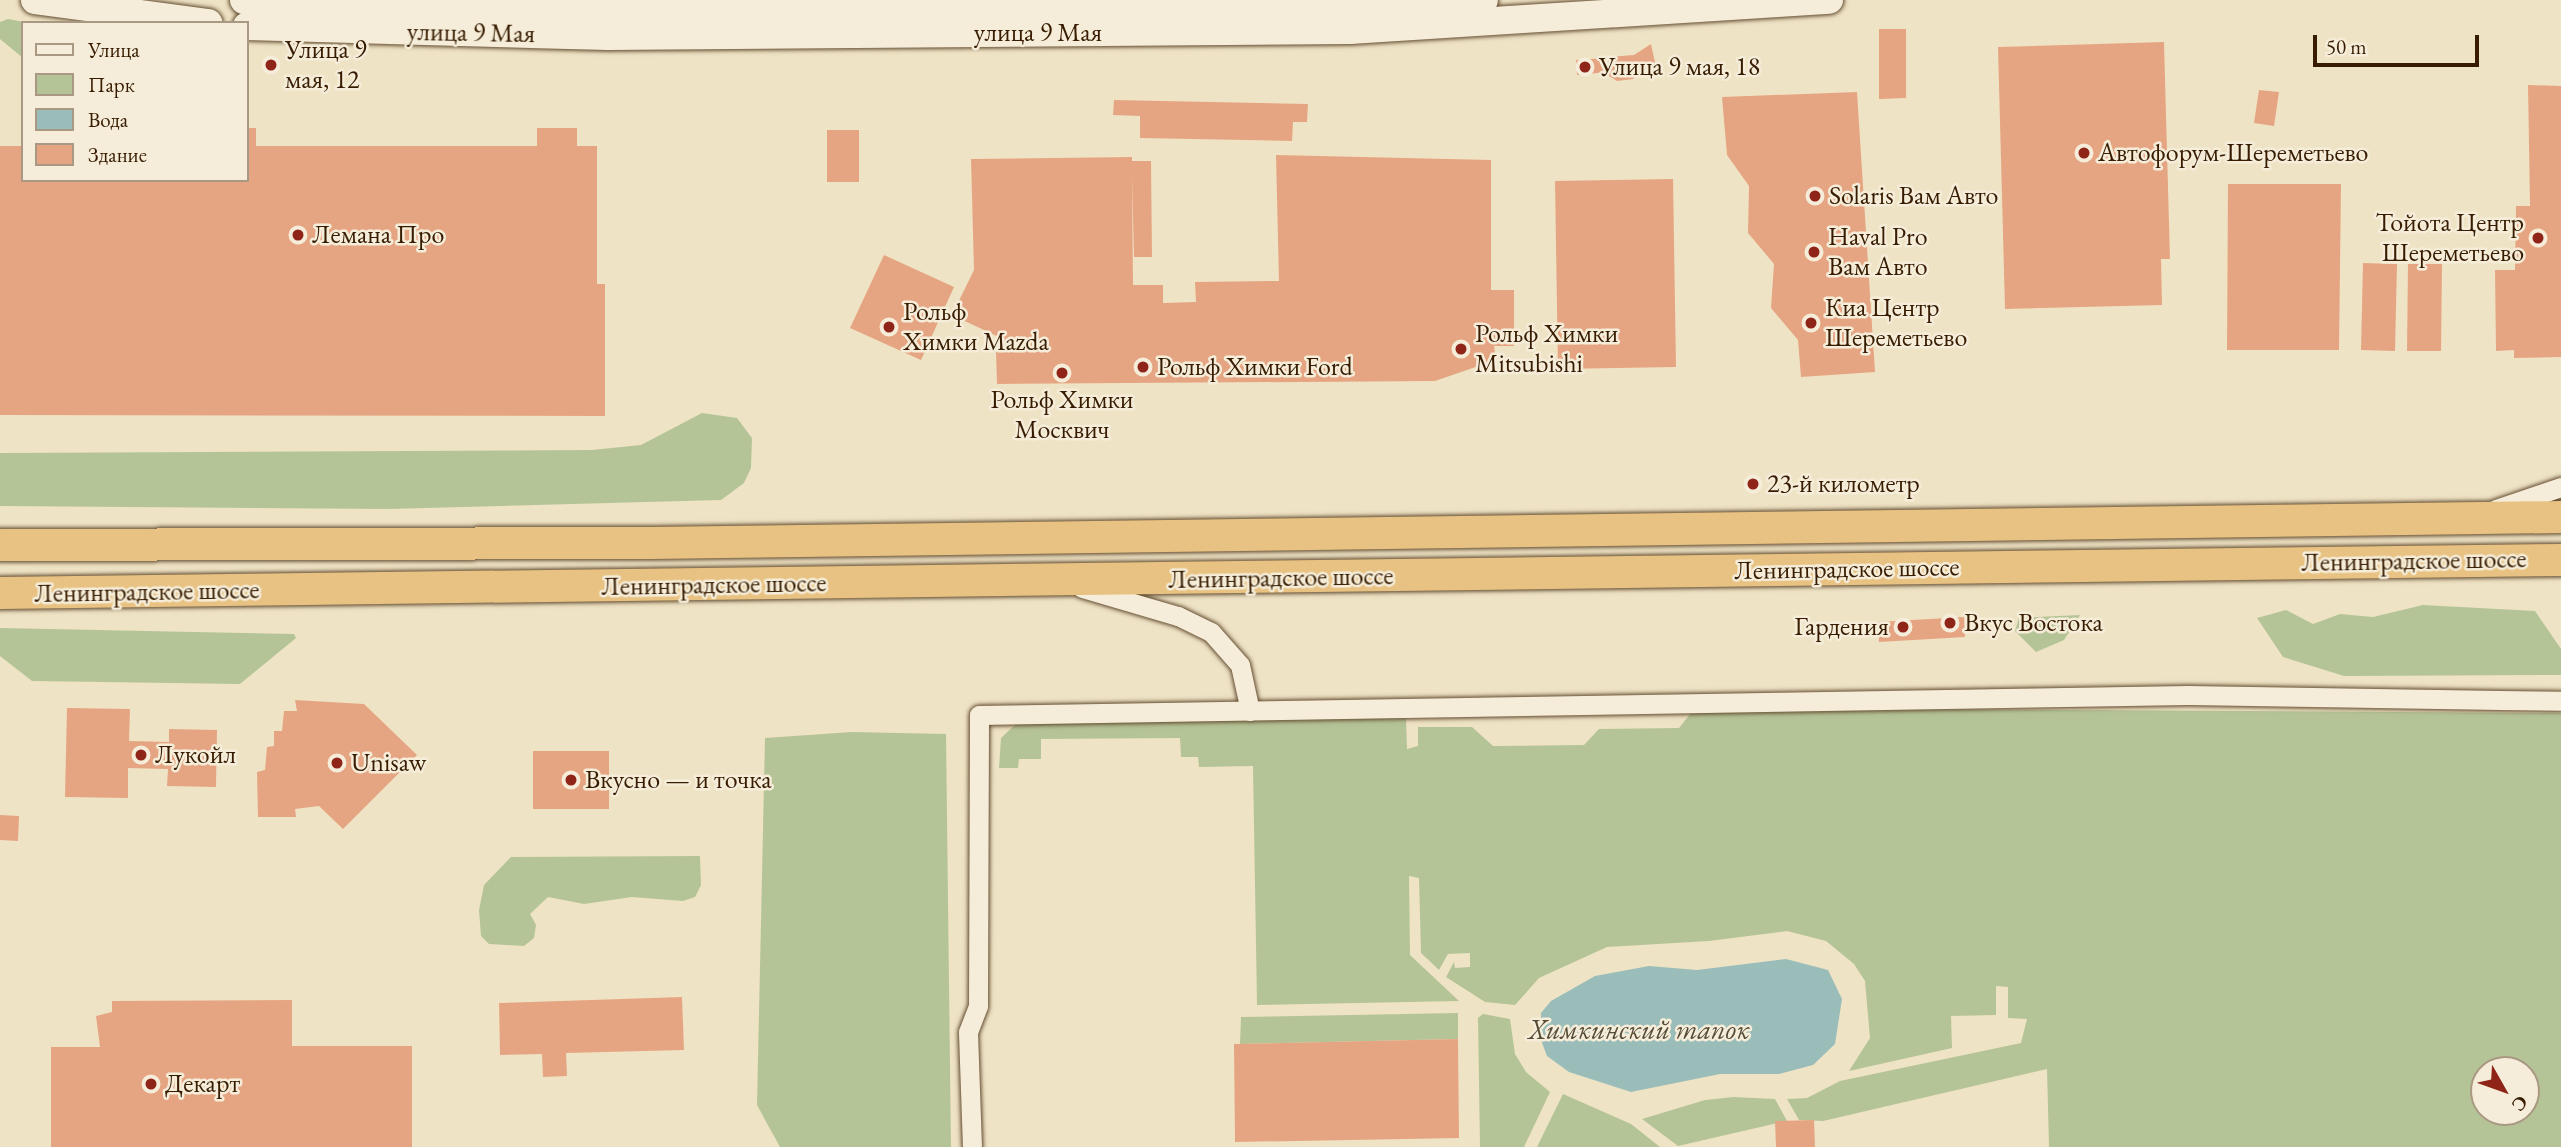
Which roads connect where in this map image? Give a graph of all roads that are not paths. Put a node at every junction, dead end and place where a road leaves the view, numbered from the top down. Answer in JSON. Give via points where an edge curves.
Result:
{"nodes":[{"id":1,"x":35,"y":0,"type":"edge"},
{"id":2,"x":244,"y":0,"type":"edge"},
{"id":3,"x":1484,"y":0,"type":"edge"},
{"id":4,"x":1829,"y":0,"type":"edge"},
{"id":5,"x":193,"y":21,"type":"edge"},
{"id":6,"x":248,"y":26,"type":"edge"},
{"id":7,"x":2561,"y":488,"type":"edge"},
{"id":8,"x":2473,"y":517,"type":"junction"},
{"id":9,"x":2561,"y":517,"type":"edge"},
{"id":10,"x":0,"y":545,"type":"edge"},
{"id":11,"x":2561,"y":560,"type":"edge"},
{"id":12,"x":1061,"y":582,"type":"junction"},
{"id":13,"x":0,"y":593,"type":"edge"},
{"id":14,"x":2561,"y":701,"type":"edge"},
{"id":15,"x":1250,"y":711,"type":"junction"},
{"id":16,"x":972,"y":1147,"type":"edge"}],
"edges":[{"from":1,"to":5,"type":"main road"},
{"from":2,"to":3,"type":"main road","name":"улица 9 Мая","via":[[675,10],[1348,7]]},
{"from":4,"to":6,"type":"main road","name":"улица 9 Мая","via":[[1350,30],[608,36]]},
{"from":7,"to":8,"type":"street"},
{"from":8,"to":9,"type":"highway","name":"Ленинградское шоссе"},
{"from":8,"to":10,"type":"highway","name":"Ленинградское шоссе","via":[[835,541]]},
{"from":11,"to":12,"type":"highway","name":"Ленинградское шоссе"},
{"from":12,"to":13,"type":"highway","name":"Ленинградское шоссе"},
{"from":12,"to":15,"type":"street","via":[[1178,616],[1211,632],[1240,665]]},
{"from":14,"to":15,"type":"street","via":[[2174,695]]},
{"from":15,"to":16,"type":"street","via":[[979,715],[978,1006],[968,1032]]}]}
